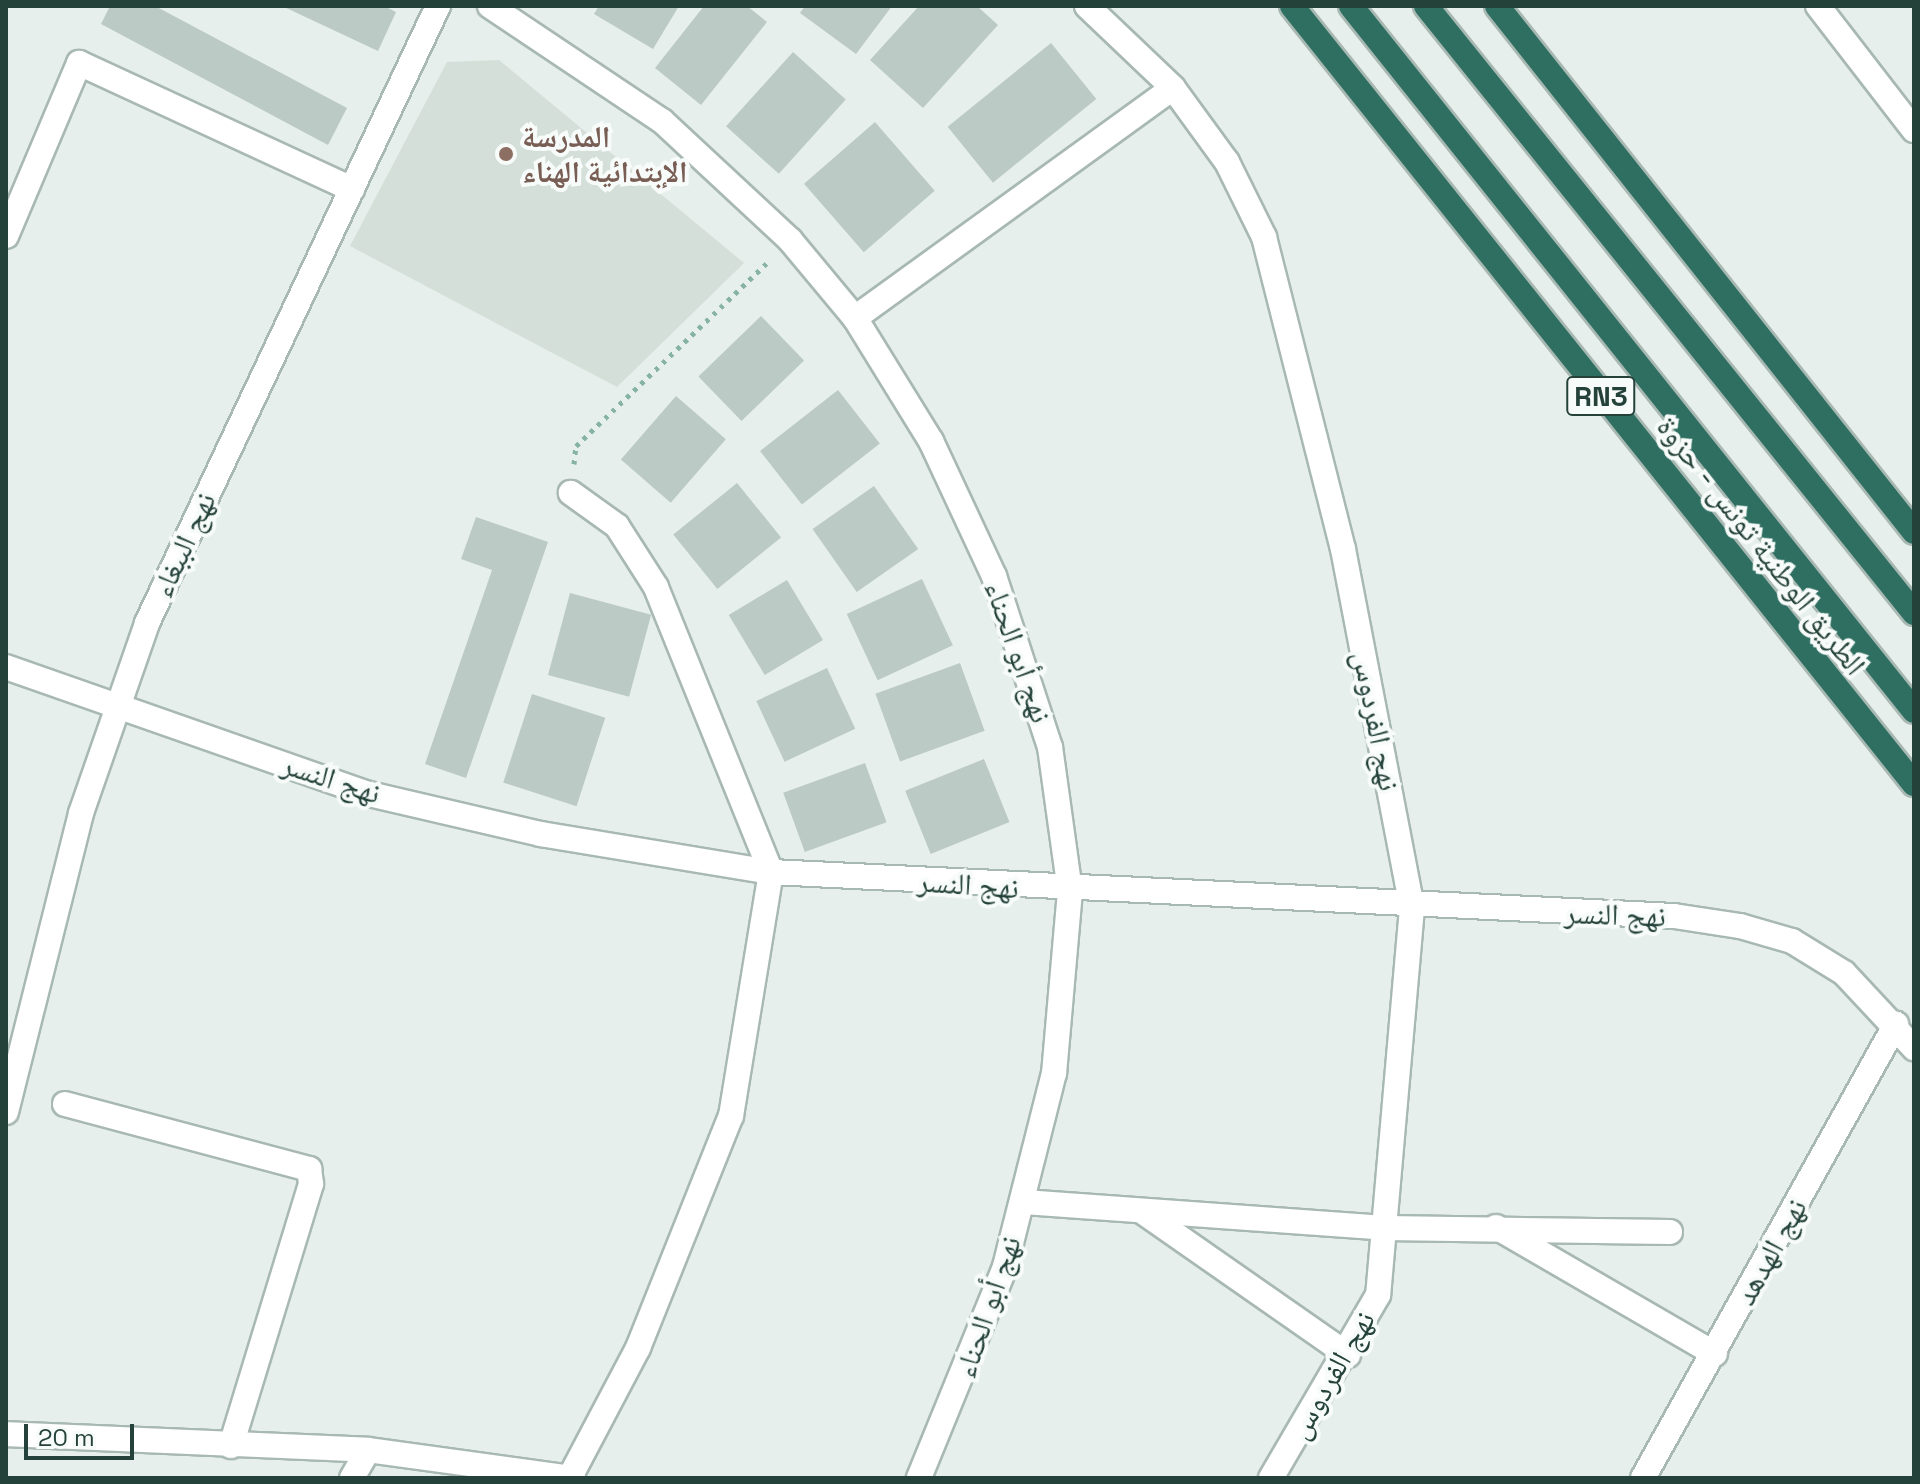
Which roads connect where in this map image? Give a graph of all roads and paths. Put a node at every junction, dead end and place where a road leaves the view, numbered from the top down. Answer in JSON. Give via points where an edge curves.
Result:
{"nodes":[{"id":1,"x":438,"y":6,"type":"edge"},
{"id":2,"x":490,"y":6,"type":"edge"},
{"id":3,"x":1087,"y":6,"type":"edge"},
{"id":4,"x":1292,"y":6,"type":"edge"},
{"id":5,"x":1351,"y":6,"type":"edge"},
{"id":6,"x":1426,"y":6,"type":"edge"},
{"id":7,"x":1497,"y":6,"type":"edge"},
{"id":8,"x":1818,"y":6,"type":"edge"},
{"id":9,"x":1173,"y":88,"type":"junction"},
{"id":10,"x":1914,"y":130,"type":"edge"},
{"id":11,"x":352,"y":189,"type":"junction"},
{"id":12,"x":6,"y":236,"type":"edge"},
{"id":13,"x":790,"y":240,"type":"junction"},
{"id":14,"x":855,"y":318,"type":"junction"},
{"id":15,"x":571,"y":493,"type":"joint"},
{"id":16,"x":1914,"y":532,"type":"edge"},
{"id":17,"x":1914,"y":613,"type":"edge"},
{"id":18,"x":6,"y":667,"type":"edge"},
{"id":19,"x":119,"y":706,"type":"junction"},
{"id":20,"x":1914,"y":711,"type":"edge"},
{"id":21,"x":1914,"y":784,"type":"edge"},
{"id":22,"x":771,"y":872,"type":"junction"},
{"id":23,"x":1070,"y":891,"type":"junction"},
{"id":24,"x":1412,"y":908,"type":"junction"},
{"id":25,"x":1896,"y":1024,"type":"junction"},
{"id":26,"x":1914,"y":1048,"type":"edge"},
{"id":27,"x":65,"y":1104,"type":"dead end"},
{"id":28,"x":6,"y":1112,"type":"edge"},
{"id":29,"x":1024,"y":1202,"type":"junction"},
{"id":30,"x":1142,"y":1211,"type":"junction"},
{"id":31,"x":1494,"y":1226,"type":"junction"},
{"id":32,"x":1385,"y":1228,"type":"junction"},
{"id":33,"x":1670,"y":1232,"type":"dead end"},
{"id":34,"x":1715,"y":1354,"type":"junction"},
{"id":35,"x":1348,"y":1355,"type":"junction"},
{"id":36,"x":6,"y":1434,"type":"edge"},
{"id":37,"x":231,"y":1446,"type":"junction"},
{"id":38,"x":368,"y":1450,"type":"junction"},
{"id":39,"x":352,"y":1478,"type":"edge"},
{"id":40,"x":572,"y":1478,"type":"edge"},
{"id":41,"x":919,"y":1478,"type":"edge"},
{"id":42,"x":1271,"y":1478,"type":"edge"},
{"id":43,"x":1643,"y":1478,"type":"edge"}],
"edges":[{"from":1,"to":11,"type":"street","name":"نهج الببغاء"},
{"from":2,"to":13,"type":"street","name":"نهج أبو الحناء","via":[[662,121]]},
{"from":3,"to":9,"type":"street","name":"نهج الفردوس"},
{"from":4,"to":21,"type":"highway","name":"الطريق الوطنية تونس - حزوة","number":"RN3"},
{"from":5,"to":20,"type":"highway"},
{"from":6,"to":17,"type":"highway"},
{"from":7,"to":16,"type":"highway"},
{"from":8,"to":10,"type":"street"},
{"from":9,"to":14,"type":"street"},
{"from":9,"to":24,"type":"street","name":"نهج الفردوس","via":[[1249,202],[1282,294],[1343,549]]},
{"from":11,"to":12,"type":"street","via":[[79,63]]},
{"from":11,"to":19,"type":"street","name":"نهج الببغاء","via":[[147,623]]},
{"from":13,"to":14,"type":"street","name":"نهج أبو الحناء"},
{"from":13,"to":15,"type":"path","via":[[576,446]]},
{"from":14,"to":23,"type":"street","name":"نهج أبو الحناء","via":[[931,441],[994,576],[1050,747]]},
{"from":15,"to":22,"type":"street","via":[[617,526],[656,587]]},
{"from":18,"to":19,"type":"street","name":"نهج النسر"},
{"from":19,"to":22,"type":"street","name":"نهج النسر","via":[[369,794],[541,834]]},
{"from":19,"to":28,"type":"street","name":"نهج الببغاء","via":[[81,813]]},
{"from":22,"to":23,"type":"street","name":"نهج النسر"},
{"from":22,"to":40,"type":"street","via":[[731,1116],[638,1348]]},
{"from":23,"to":24,"type":"street","name":"نهج النسر"},
{"from":23,"to":29,"type":"street","name":"نهج أبو الحناء","via":[[1054,1073]]},
{"from":24,"to":25,"type":"street","name":"نهج النسر","via":[[1674,916],[1740,926],[1792,941],[1844,973]]},
{"from":24,"to":32,"type":"street","name":"نهج الفردوس"},
{"from":25,"to":26,"type":"street","name":"نهج النسر"},
{"from":25,"to":34,"type":"street","name":"نهج الهدهد"},
{"from":27,"to":37,"type":"street","via":[[309,1169],[311,1184]]},
{"from":29,"to":30,"type":"street"},
{"from":29,"to":41,"type":"street","name":"نهج أبو الحناء","via":[[952,1410]]},
{"from":30,"to":32,"type":"street"},
{"from":30,"to":35,"type":"street"},
{"from":31,"to":32,"type":"street"},
{"from":31,"to":33,"type":"street"},
{"from":31,"to":34,"type":"street"},
{"from":32,"to":35,"type":"street","name":"نهج الفردوس","via":[[1378,1295]]},
{"from":34,"to":43,"type":"street","name":"نهج الهدهد"},
{"from":35,"to":42,"type":"street","name":"نهج الفردوس"},
{"from":36,"to":37,"type":"street"},
{"from":37,"to":38,"type":"street"},
{"from":38,"to":39,"type":"street"},
{"from":38,"to":40,"type":"street"}]}
